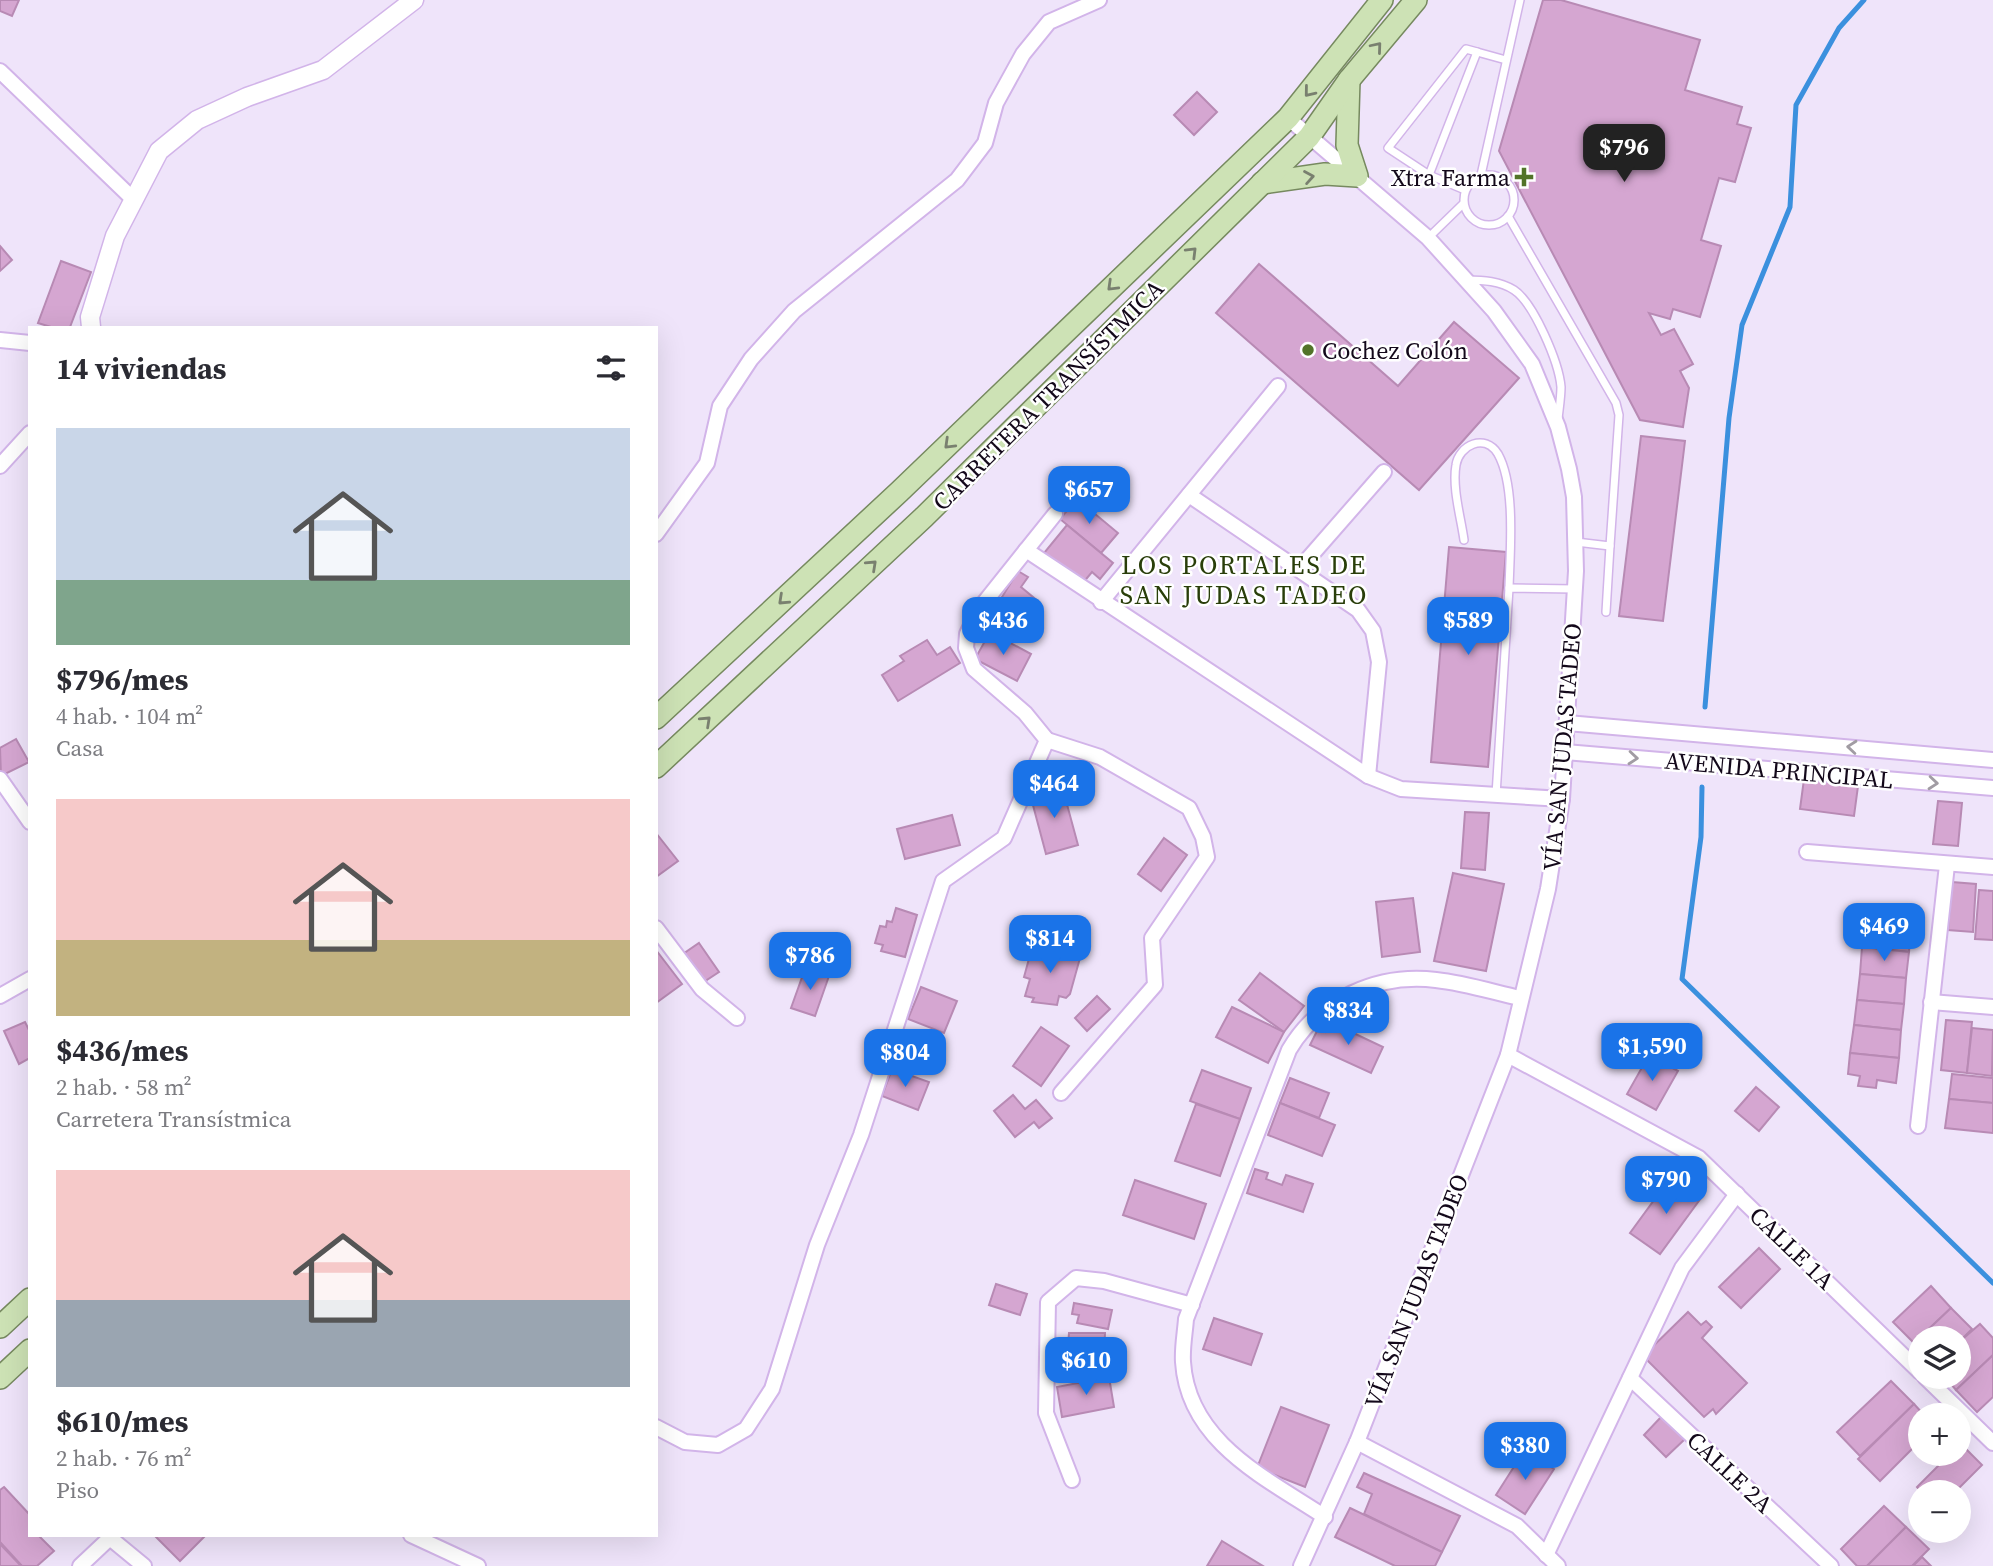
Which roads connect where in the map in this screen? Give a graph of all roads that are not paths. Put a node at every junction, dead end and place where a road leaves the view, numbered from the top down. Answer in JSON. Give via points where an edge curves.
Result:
{"nodes":[{"id":1,"x":414,"y":0,"type":"edge"},
{"id":2,"x":1099,"y":0,"type":"edge"},
{"id":3,"x":1382,"y":0,"type":"edge"},
{"id":4,"x":1416,"y":0,"type":"edge"},
{"id":5,"x":1520,"y":0,"type":"edge"},
{"id":6,"x":1477,"y":52,"type":"junction"},
{"id":7,"x":1507,"y":60,"type":"junction"},
{"id":8,"x":0,"y":71,"type":"edge"},
{"id":9,"x":1349,"y":79,"type":"junction"},
{"id":10,"x":1288,"y":118,"type":"junction"},
{"id":11,"x":1309,"y":137,"type":"junction"},
{"id":12,"x":1429,"y":175,"type":"junction"},
{"id":13,"x":1481,"y":175,"type":"junction"},
{"id":14,"x":1357,"y":176,"type":"junction"},
{"id":15,"x":1262,"y":183,"type":"junction"},
{"id":16,"x":1465,"y":190,"type":"junction"},
{"id":17,"x":134,"y":200,"type":"junction"},
{"id":18,"x":1463,"y":204,"type":"junction"},
{"id":19,"x":1508,"y":216,"type":"junction"},
{"id":20,"x":1428,"y":238,"type":"junction"},
{"id":21,"x":1466,"y":280,"type":"junction"},
{"id":22,"x":91,"y":326,"type":"edge"},
{"id":23,"x":0,"y":340,"type":"edge"},
{"id":24,"x":28,"y":343,"type":"edge"},
{"id":25,"x":1278,"y":386,"type":"dead end"},
{"id":26,"x":1558,"y":427,"type":"junction"},
{"id":27,"x":28,"y":435,"type":"edge"},
{"id":28,"x":0,"y":466,"type":"edge"},
{"id":29,"x":1384,"y":472,"type":"dead end"},
{"id":30,"x":1189,"y":495,"type":"junction"},
{"id":31,"x":1055,"y":514,"type":"dead end"},
{"id":32,"x":658,"y":531,"type":"edge"},
{"id":33,"x":1464,"y":540,"type":"dead end"},
{"id":34,"x":1576,"y":542,"type":"junction"},
{"id":35,"x":1610,"y":546,"type":"junction"},
{"id":36,"x":1026,"y":550,"type":"junction"},
{"id":37,"x":1300,"y":568,"type":"junction"},
{"id":38,"x":1509,"y":588,"type":"junction"},
{"id":39,"x":1575,"y":589,"type":"junction"},
{"id":40,"x":1101,"y":602,"type":"junction"},
{"id":41,"x":1606,"y":611,"type":"dead end"},
{"id":42,"x":658,"y":716,"type":"edge"},
{"id":43,"x":1567,"y":723,"type":"junction"},
{"id":44,"x":1047,"y":740,"type":"junction"},
{"id":45,"x":1565,"y":752,"type":"junction"},
{"id":46,"x":1993,"y":760,"type":"edge"},
{"id":47,"x":658,"y":765,"type":"edge"},
{"id":48,"x":1368,"y":776,"type":"junction"},
{"id":49,"x":0,"y":779,"type":"edge"},
{"id":50,"x":1993,"y":788,"type":"edge"},
{"id":51,"x":1496,"y":795,"type":"junction"},
{"id":52,"x":1562,"y":799,"type":"junction"},
{"id":53,"x":28,"y":819,"type":"edge"},
{"id":54,"x":1807,"y":852,"type":"dead end"},
{"id":55,"x":1947,"y":865,"type":"junction"},
{"id":56,"x":1993,"y":867,"type":"edge"},
{"id":57,"x":658,"y":931,"type":"edge"},
{"id":58,"x":28,"y":980,"type":"edge"},
{"id":59,"x":0,"y":996,"type":"edge"},
{"id":60,"x":1520,"y":998,"type":"junction"},
{"id":61,"x":1931,"y":1002,"type":"junction"},
{"id":62,"x":1993,"y":1007,"type":"edge"},
{"id":63,"x":737,"y":1018,"type":"dead end"},
{"id":64,"x":1508,"y":1055,"type":"junction"},
{"id":65,"x":1061,"y":1093,"type":"dead end"},
{"id":66,"x":1918,"y":1126,"type":"dead end"},
{"id":67,"x":1737,"y":1195,"type":"junction"},
{"id":68,"x":28,"y":1301,"type":"edge"},
{"id":69,"x":1192,"y":1305,"type":"junction"},
{"id":70,"x":0,"y":1327,"type":"edge"},
{"id":71,"x":28,"y":1352,"type":"edge"},
{"id":72,"x":1908,"y":1360,"type":"edge"},
{"id":73,"x":0,"y":1378,"type":"edge"},
{"id":74,"x":1630,"y":1378,"type":"junction"},
{"id":75,"x":1937,"y":1389,"type":"edge"},
{"id":76,"x":658,"y":1428,"type":"edge"},
{"id":77,"x":1357,"y":1442,"type":"junction"},
{"id":78,"x":1993,"y":1443,"type":"edge"},
{"id":79,"x":1072,"y":1480,"type":"dead end"},
{"id":80,"x":1325,"y":1517,"type":"junction"},
{"id":81,"x":111,"y":1537,"type":"edge"},
{"id":82,"x":113,"y":1537,"type":"edge"},
{"id":83,"x":415,"y":1537,"type":"edge"},
{"id":84,"x":1546,"y":1555,"type":"junction"},
{"id":85,"x":80,"y":1566,"type":"edge"},
{"id":86,"x":144,"y":1566,"type":"edge"},
{"id":87,"x":478,"y":1566,"type":"edge"},
{"id":88,"x":1301,"y":1566,"type":"edge"},
{"id":89,"x":1558,"y":1566,"type":"edge"},
{"id":90,"x":1831,"y":1566,"type":"edge"}],
"edges":[{"from":1,"to":17,"type":"street","via":[[323,70],[197,120],[159,151]]},
{"from":2,"to":32,"type":"street","via":[[1049,22],[1023,54],[996,103],[985,142],[957,180],[793,311],[751,359],[720,406],[707,463]]},
{"from":3,"to":10,"type":"main road","name":"CARRETERA TRANSÍSTMICA","one_way":true},
{"from":9,"to":4,"type":"main road","name":"CARRETERA TRANSÍSTMICA","one_way":true},
{"from":5,"to":7,"type":"lane"},
{"from":6,"to":7,"type":"lane"},
{"from":6,"to":12,"type":"lane"},
{"from":6,"to":12,"type":"lane","via":[[1466,49],[1388,148]]},
{"from":7,"to":13,"type":"lane"},
{"from":8,"to":17,"type":"street"},
{"from":9,"to":11,"type":"main road","name":"CARRETERA TRANSÍSTMICA"},
{"from":9,"to":14,"type":"main road","via":[[1347,145]]},
{"from":10,"to":11,"type":"street","name":"VÍA SAN JUDAS TADEO"},
{"from":10,"to":42,"type":"main road","name":"CARRETERA TRANSÍSTMICA","one_way":true},
{"from":11,"to":14,"type":"street","name":"VÍA SAN JUDAS TADEO"},
{"from":11,"to":15,"type":"main road","name":"CARRETERA TRANSÍSTMICA"},
{"from":12,"to":16,"type":"lane"},
{"from":13,"to":16,"type":"lane"},
{"from":13,"to":19,"type":"lane","via":[[1494,174],[1513,191],[1514,204]]},
{"from":15,"to":14,"type":"main road","one_way":true,"via":[[1325,174]]},
{"from":14,"to":20,"type":"street","name":"VÍA SAN JUDAS TADEO"},
{"from":47,"to":15,"type":"main road","name":"CARRETERA TRANSÍSTMICA","one_way":true,"via":[[924,517]]},
{"from":16,"to":18,"type":"lane"},
{"from":17,"to":22,"type":"street","via":[[115,236]]},
{"from":18,"to":19,"type":"lane","via":[[1469,217],[1482,224],[1496,224]]},
{"from":18,"to":20,"type":"lane"},
{"from":19,"to":35,"type":"lane","via":[[1616,403],[1620,428]]},
{"from":20,"to":21,"type":"street","name":"VÍA SAN JUDAS TADEO"},
{"from":21,"to":26,"type":"street","name":"VÍA SAN JUDAS TADEO","via":[[1532,364]]},
{"from":21,"to":26,"type":"lane","via":[[1488,280],[1513,289],[1525,300],[1559,374]]},
{"from":23,"to":24,"type":"street"},
{"from":25,"to":30,"type":"street"},
{"from":26,"to":34,"type":"street","name":"VÍA SAN JUDAS TADEO","via":[[1574,497]]},
{"from":27,"to":28,"type":"street"},
{"from":29,"to":37,"type":"street"},
{"from":30,"to":37,"type":"street"},
{"from":30,"to":40,"type":"street"},
{"from":31,"to":36,"type":"street"},
{"from":33,"to":38,"type":"lane","via":[[1455,469],[1462,449],[1474,443],[1487,444],[1498,454],[1508,492]]},
{"from":34,"to":35,"type":"lane"},
{"from":34,"to":39,"type":"street","name":"VÍA SAN JUDAS TADEO"},
{"from":35,"to":41,"type":"lane"},
{"from":36,"to":40,"type":"street"},
{"from":36,"to":44,"type":"street","via":[[979,609],[966,648],[974,669],[1025,713]]},
{"from":37,"to":48,"type":"street","via":[[1358,610],[1373,631],[1379,662]]},
{"from":38,"to":39,"type":"lane"},
{"from":38,"to":51,"type":"lane"},
{"from":39,"to":43,"type":"street","name":"VÍA SAN JUDAS TADEO"},
{"from":40,"to":48,"type":"street"},
{"from":43,"to":45,"type":"street","name":"VÍA SAN JUDAS TADEO"},
{"from":46,"to":43,"type":"street","name":"AVENIDA PRINCIPAL","one_way":true},
{"from":44,"to":65,"type":"street","via":[[1100,757],[1189,808],[1207,857],[1152,938],[1155,985]]},
{"from":44,"to":76,"type":"street","via":[[1004,838],[943,881],[772,1389],[746,1429],[719,1445],[685,1443]]},
{"from":45,"to":50,"type":"street","name":"AVENIDA PRINCIPAL","one_way":true},
{"from":45,"to":52,"type":"street","name":"VÍA SAN JUDAS TADEO"},
{"from":48,"to":51,"type":"street","via":[[1401,789]]},
{"from":49,"to":53,"type":"street"},
{"from":51,"to":52,"type":"street"},
{"from":52,"to":60,"type":"street","name":"VÍA SAN JUDAS TADEO","via":[[1548,890]]},
{"from":54,"to":55,"type":"street"},
{"from":55,"to":56,"type":"street"},
{"from":55,"to":61,"type":"street"},
{"from":57,"to":63,"type":"street","via":[[702,989]]},
{"from":58,"to":59,"type":"street"},
{"from":60,"to":64,"type":"street","name":"VÍA SAN JUDAS TADEO"},
{"from":60,"to":69,"type":"street","via":[[1436,980],[1407,979],[1363,988],[1319,1013],[1289,1050]]},
{"from":61,"to":62,"type":"street"},
{"from":61,"to":66,"type":"street"},
{"from":64,"to":67,"type":"street","name":"CALLE 1A","via":[[1699,1158]]},
{"from":64,"to":77,"type":"street","name":"VÍA SAN JUDAS TADEO"},
{"from":67,"to":72,"type":"street","name":"CALLE 1A"},
{"from":67,"to":74,"type":"street","via":[[1682,1268]]},
{"from":68,"to":70,"type":"main road"},
{"from":69,"to":79,"type":"street","via":[[1076,1278],[1048,1302],[1046,1413]]},
{"from":69,"to":80,"type":"street","via":[[1186,1319],[1183,1362],[1190,1401],[1213,1438]]},
{"from":71,"to":73,"type":"main road"},
{"from":74,"to":84,"type":"street"},
{"from":74,"to":90,"type":"street","name":"CALLE 2A"},
{"from":75,"to":78,"type":"street"},
{"from":77,"to":80,"type":"street","name":"VÍA SAN JUDAS TADEO"},
{"from":77,"to":84,"type":"street","via":[[1517,1527]]},
{"from":80,"to":88,"type":"street","name":"VÍA SAN JUDAS TADEO"},
{"from":81,"to":85,"type":"street"},
{"from":82,"to":86,"type":"street"},
{"from":83,"to":87,"type":"street"},
{"from":84,"to":89,"type":"street"}]}
